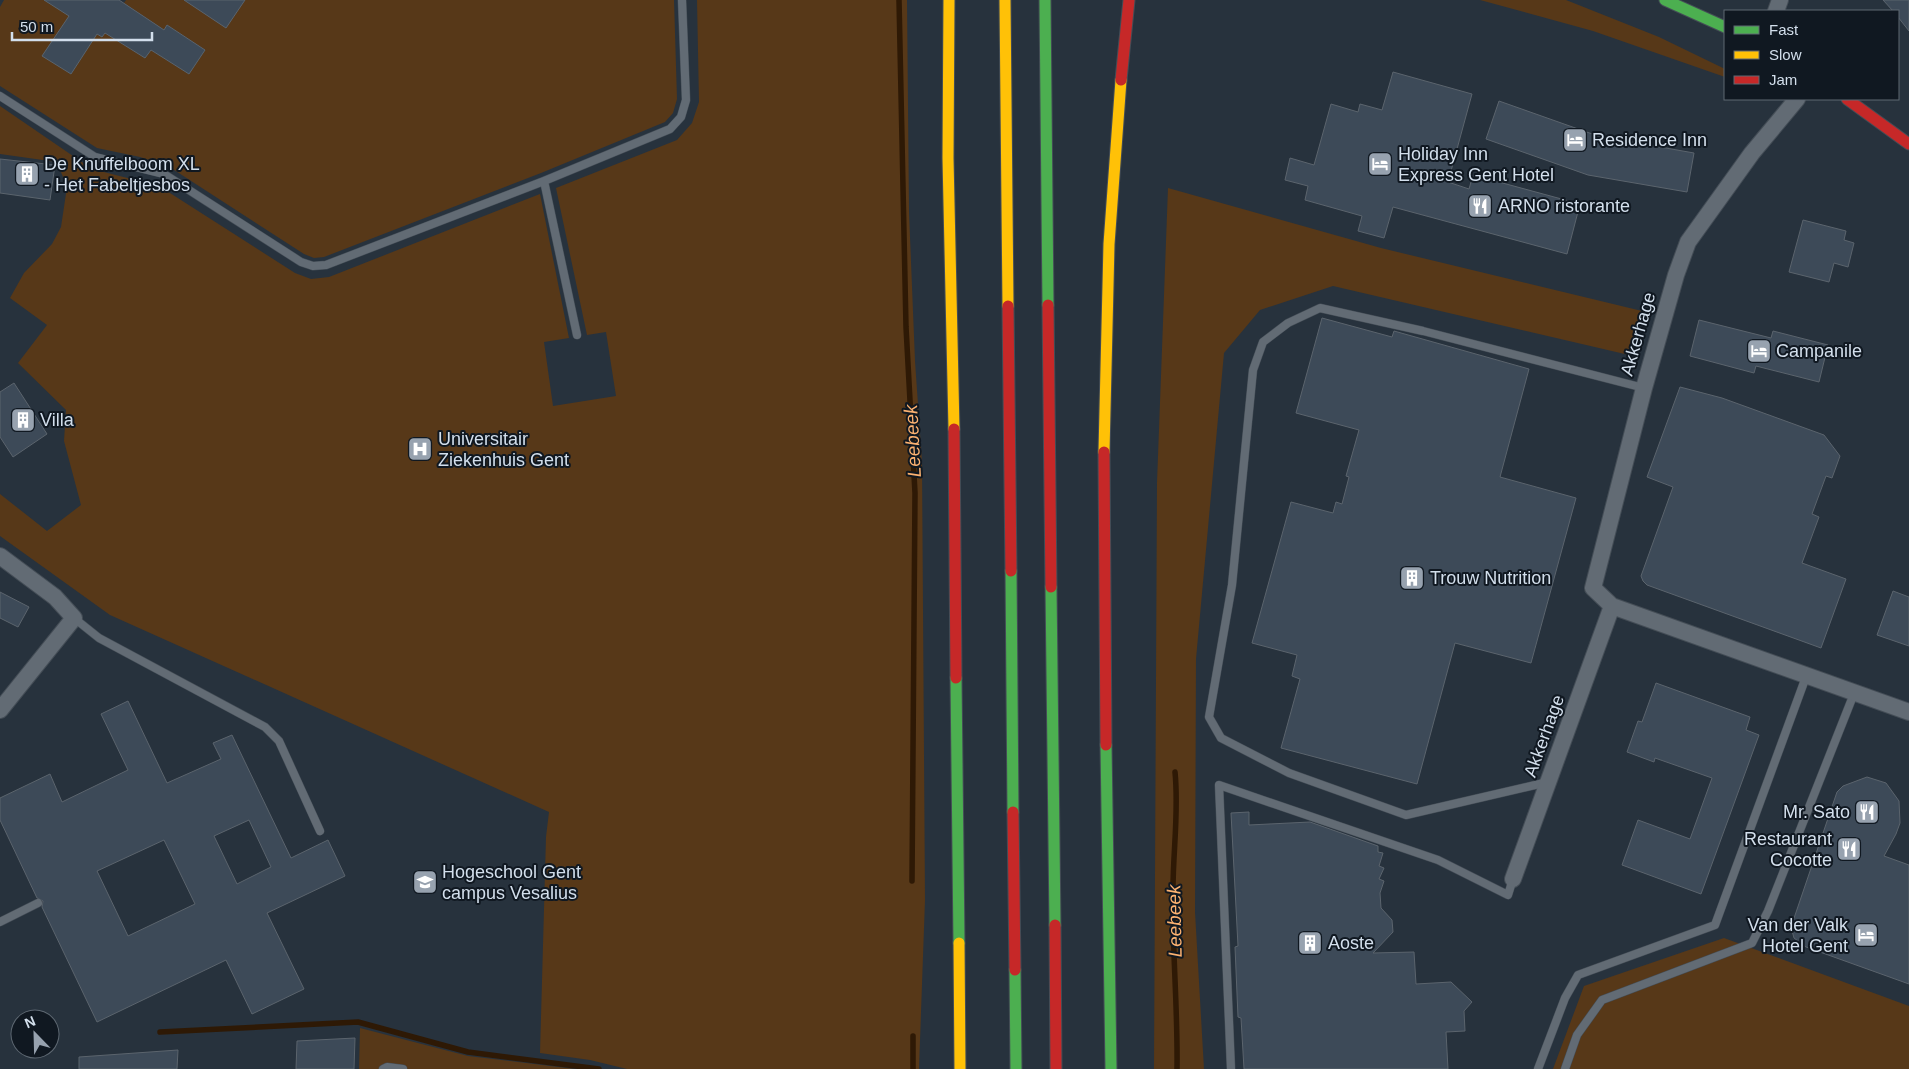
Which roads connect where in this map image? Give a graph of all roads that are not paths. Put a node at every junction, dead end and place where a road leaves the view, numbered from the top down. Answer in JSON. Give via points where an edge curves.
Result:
{"nodes":[{"id":1,"x":682,"y":0,"type":"edge"},
{"id":2,"x":939,"y":0,"type":"edge"},
{"id":3,"x":949,"y":0,"type":"edge"},
{"id":4,"x":1005,"y":0,"type":"edge"},
{"id":5,"x":1045,"y":0,"type":"edge"},
{"id":6,"x":1129,"y":0,"type":"edge"},
{"id":7,"x":1665,"y":0,"type":"edge"},
{"id":8,"x":1724,"y":27,"type":"edge"},
{"id":9,"x":1137,"y":38,"type":"dead end"},
{"id":10,"x":0,"y":96,"type":"edge"},
{"id":11,"x":1797,"y":100,"type":"edge"},
{"id":12,"x":1848,"y":100,"type":"edge"},
{"id":13,"x":1117,"y":112,"type":"junction"},
{"id":14,"x":1909,"y":144,"type":"edge"},
{"id":15,"x":948,"y":158,"type":"junction"},
{"id":16,"x":544,"y":181,"type":"junction"},
{"id":17,"x":577,"y":335,"type":"dead end"},
{"id":18,"x":1644,"y":388,"type":"junction"},
{"id":19,"x":0,"y":556,"type":"edge"},
{"id":20,"x":1612,"y":606,"type":"junction"},
{"id":21,"x":74,"y":618,"type":"junction"},
{"id":22,"x":1807,"y":674,"type":"junction"},
{"id":23,"x":1855,"y":691,"type":"junction"},
{"id":24,"x":0,"y":710,"type":"edge"},
{"id":25,"x":1909,"y":712,"type":"edge"},
{"id":26,"x":1549,"y":782,"type":"junction"},
{"id":27,"x":320,"y":831,"type":"dead end"},
{"id":28,"x":1513,"y":879,"type":"joint"},
{"id":29,"x":38,"y":903,"type":"dead end"},
{"id":30,"x":0,"y":922,"type":"edge"},
{"id":31,"x":385,"y":1068,"type":"edge"},
{"id":32,"x":403,"y":1069,"type":"edge"},
{"id":33,"x":960,"y":1069,"type":"edge"},
{"id":34,"x":1016,"y":1069,"type":"edge"},
{"id":35,"x":1056,"y":1069,"type":"edge"},
{"id":36,"x":1111,"y":1069,"type":"edge"},
{"id":37,"x":1231,"y":1069,"type":"edge"},
{"id":38,"x":1538,"y":1069,"type":"edge"},
{"id":39,"x":1565,"y":1069,"type":"edge"}],
"edges":[{"from":1,"to":16,"type":"lane","via":[[686,100],[681,117],[670,130]]},
{"from":2,"to":15,"type":"main road"},
{"from":3,"to":15,"type":"main road"},
{"from":4,"to":34,"type":"main road"},
{"from":5,"to":35,"type":"main road"},
{"from":6,"to":13,"type":"main road"},
{"from":7,"to":8,"type":"main road"},
{"from":9,"to":13,"type":"main road"},
{"from":10,"to":16,"type":"lane","via":[[95,156],[164,174],[300,262],[313,266],[326,265]]},
{"from":11,"to":18,"type":"street","name":"Akkerhage","via":[[1752,154],[1688,242]]},
{"from":12,"to":14,"type":"main road"},
{"from":13,"to":36,"type":"main road","via":[[1104,443]]},
{"from":15,"to":33,"type":"main road","via":[[953,339]]},
{"from":16,"to":17,"type":"lane"},
{"from":18,"to":20,"type":"street","name":"Akkerhage","via":[[1593,588]]},
{"from":18,"to":26,"type":"lane","via":[[1320,308],[1288,323],[1263,342],[1253,370],[1232,586],[1209,717],[1221,738],[1288,773],[1406,815]]},
{"from":19,"to":21,"type":"street","via":[[55,598]]},
{"from":20,"to":22,"type":"street","name":"Akkerhage"},
{"from":20,"to":26,"type":"street","name":"Akkerhage"},
{"from":21,"to":24,"type":"street"},
{"from":21,"to":27,"type":"lane","via":[[99,638],[265,727],[279,741]]},
{"from":22,"to":23,"type":"street","name":"Akkerhage"},
{"from":22,"to":38,"type":"lane","via":[[1715,925],[1578,975],[1564,998]]},
{"from":23,"to":25,"type":"street","name":"Akkerhage"},
{"from":23,"to":39,"type":"lane","via":[[1768,911],[1752,943],[1602,1000],[1577,1035]]},
{"from":26,"to":28,"type":"street","name":"Akkerhage"},
{"from":28,"to":37,"type":"lane","via":[[1508,895],[1438,860],[1218,785]]},
{"from":29,"to":30,"type":"lane"},
{"from":31,"to":32,"type":"lane"}]}
